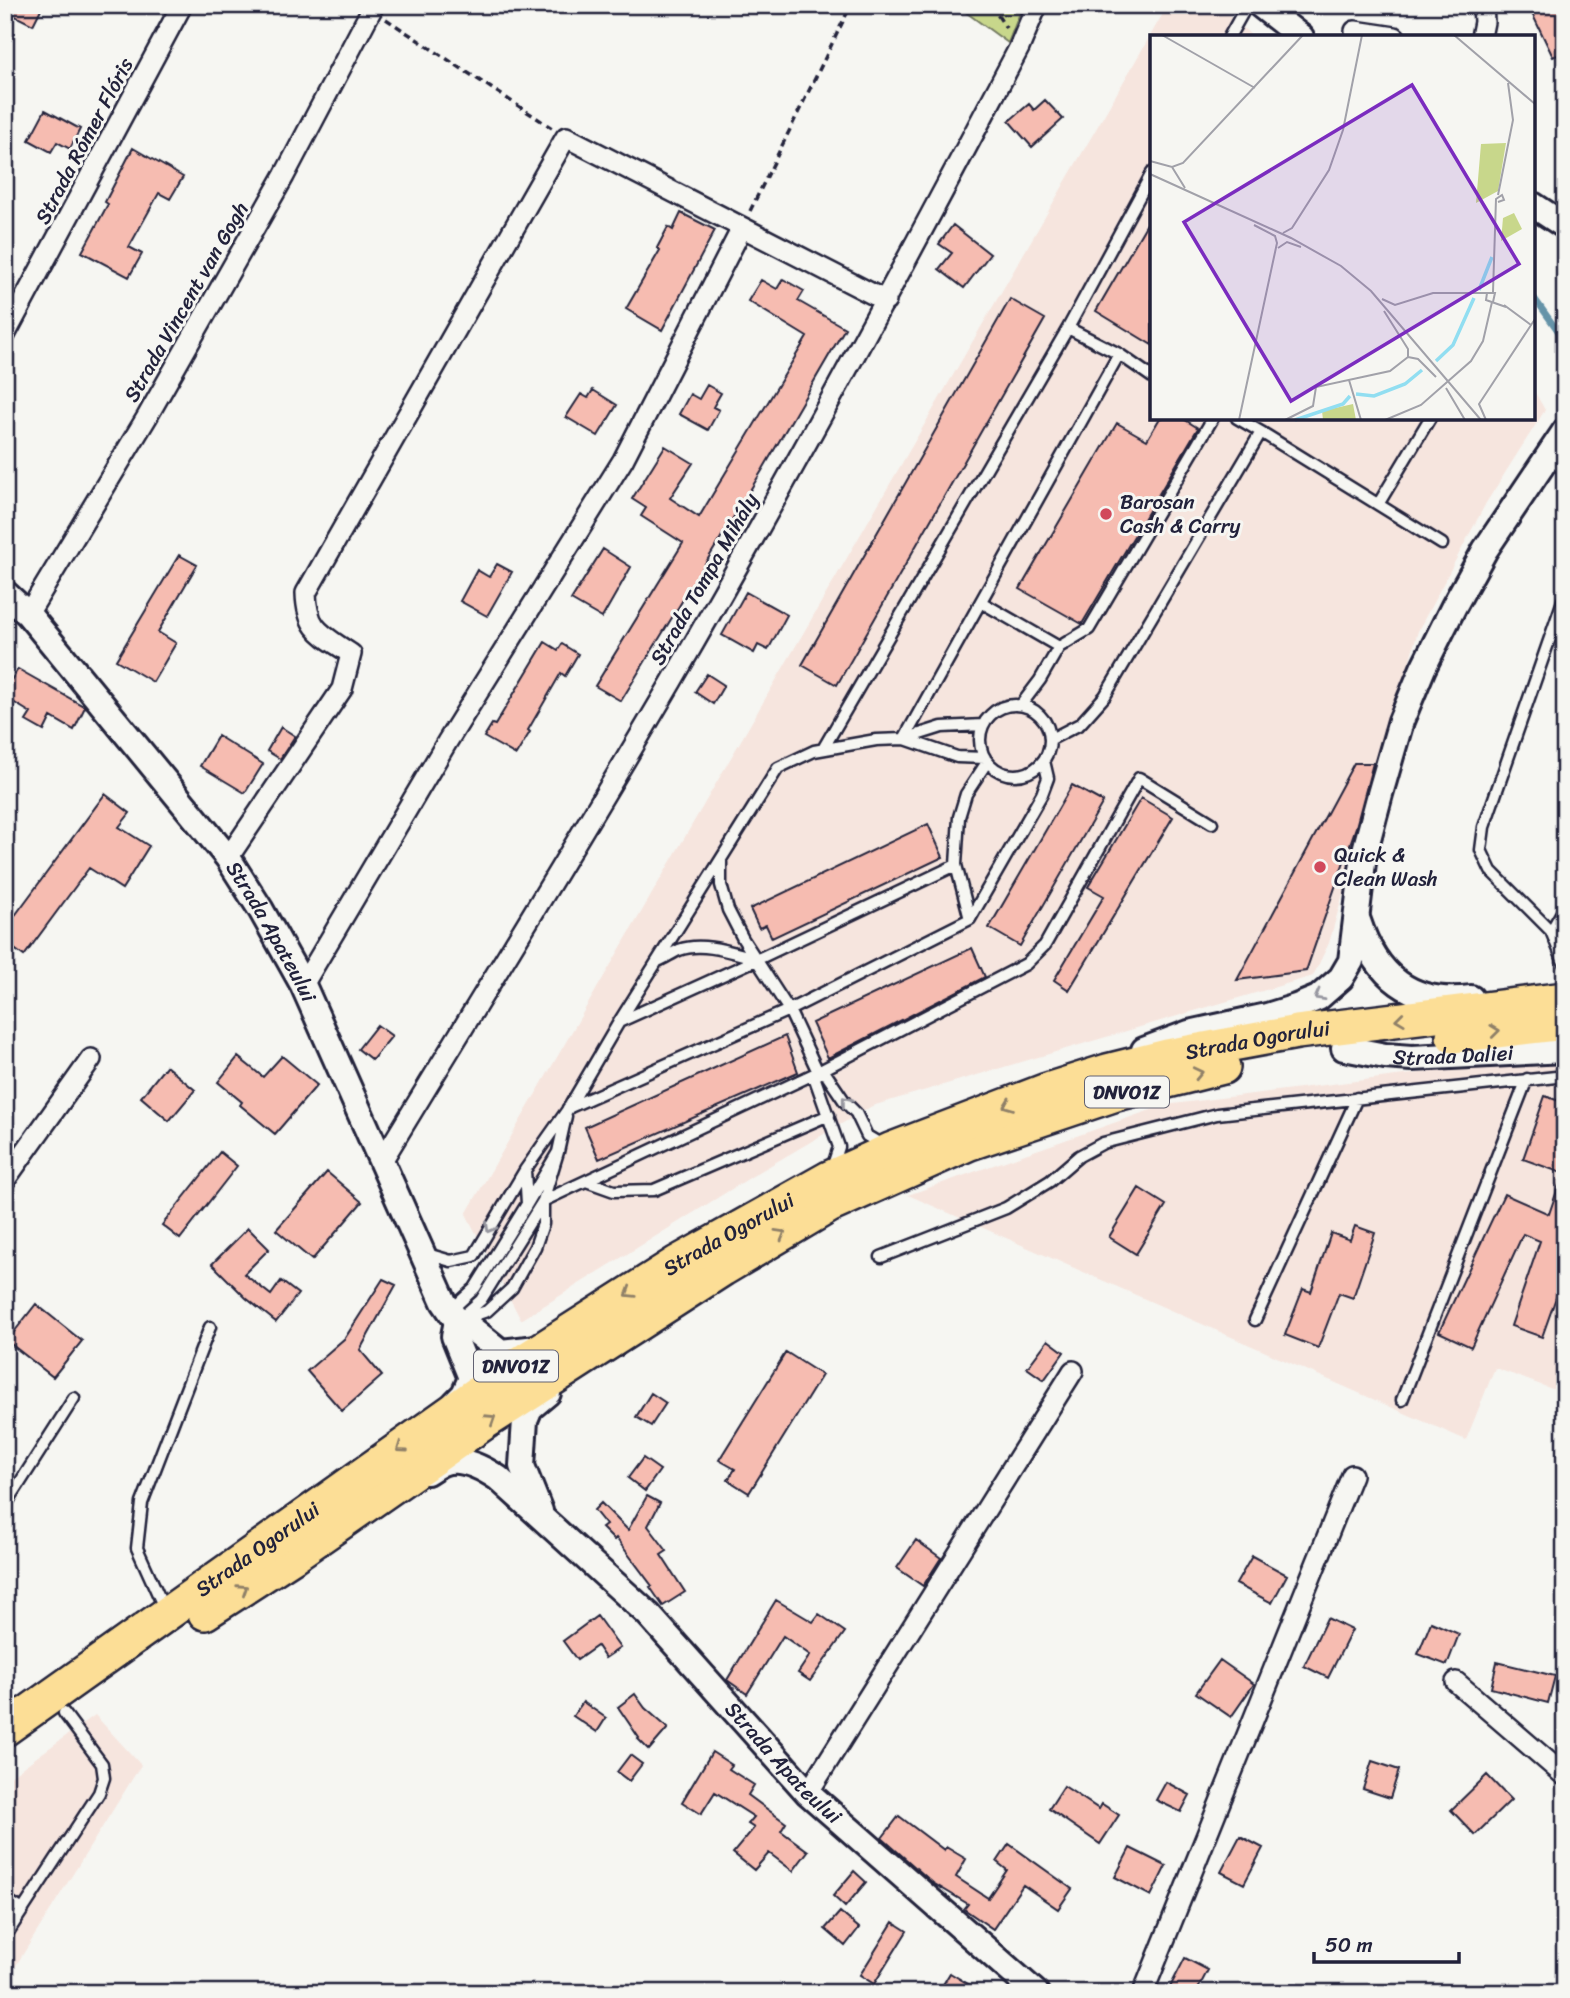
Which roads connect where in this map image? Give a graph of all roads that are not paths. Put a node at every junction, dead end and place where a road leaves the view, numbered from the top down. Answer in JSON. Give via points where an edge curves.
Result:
{"nodes":[{"id":1,"x":182,"y":5,"type":"edge"},
{"id":2,"x":1037,"y":5,"type":"edge"},
{"id":3,"x":1247,"y":5,"type":"edge"},
{"id":4,"x":1260,"y":5,"type":"edge"},
{"id":5,"x":1483,"y":5,"type":"edge"},
{"id":6,"x":373,"y":8,"type":"edge"},
{"id":7,"x":1355,"y":31,"type":"dead end"},
{"id":8,"x":1230,"y":35,"type":"edge"},
{"id":9,"x":1298,"y":35,"type":"edge"},
{"id":10,"x":1382,"y":35,"type":"edge"},
{"id":11,"x":1481,"y":35,"type":"edge"},
{"id":12,"x":1150,"y":177,"type":"edge"},
{"id":13,"x":742,"y":228,"type":"junction"},
{"id":14,"x":886,"y":301,"type":"junction"},
{"id":15,"x":1068,"y":328,"type":"junction"},
{"id":16,"x":5,"y":335,"type":"edge"},
{"id":17,"x":1119,"y":354,"type":"junction"},
{"id":18,"x":1150,"y":376,"type":"edge"},
{"id":19,"x":1212,"y":420,"type":"edge"},
{"id":20,"x":1240,"y":420,"type":"edge"},
{"id":21,"x":1429,"y":420,"type":"edge"},
{"id":22,"x":1261,"y":432,"type":"junction"},
{"id":23,"x":1560,"y":448,"type":"edge"},
{"id":24,"x":1379,"y":503,"type":"junction"},
{"id":25,"x":1442,"y":544,"type":"dead end"},
{"id":26,"x":5,"y":593,"type":"edge"},
{"id":27,"x":1565,"y":596,"type":"edge"},
{"id":28,"x":981,"y":602,"type":"junction"},
{"id":29,"x":28,"y":614,"type":"junction"},
{"id":30,"x":1059,"y":647,"type":"junction"},
{"id":31,"x":1021,"y":705,"type":"junction"},
{"id":32,"x":983,"y":725,"type":"junction"},
{"id":33,"x":904,"y":739,"type":"junction"},
{"id":34,"x":1051,"y":739,"type":"junction"},
{"id":35,"x":823,"y":749,"type":"junction"},
{"id":36,"x":986,"y":760,"type":"junction"},
{"id":37,"x":1044,"y":761,"type":"junction"},
{"id":38,"x":1212,"y":823,"type":"dead end"},
{"id":39,"x":228,"y":858,"type":"junction"},
{"id":40,"x":721,"y":859,"type":"junction"},
{"id":41,"x":956,"y":865,"type":"junction"},
{"id":42,"x":1565,"y":907,"type":"edge"},
{"id":43,"x":1357,"y":917,"type":"junction"},
{"id":44,"x":970,"y":919,"type":"junction"},
{"id":45,"x":1551,"y":931,"type":"junction"},
{"id":46,"x":758,"y":959,"type":"junction"},
{"id":47,"x":656,"y":962,"type":"junction"},
{"id":48,"x":1565,"y":965,"type":"edge"},
{"id":49,"x":303,"y":985,"type":"junction"},
{"id":50,"x":1565,"y":992,"type":"edge"},
{"id":51,"x":1565,"y":999,"type":"edge"},
{"id":52,"x":789,"y":1010,"type":"junction"},
{"id":53,"x":619,"y":1022,"type":"junction"},
{"id":54,"x":1565,"y":1023,"type":"edge"},
{"id":55,"x":1344,"y":1048,"type":"junction"},
{"id":56,"x":1565,"y":1050,"type":"edge"},
{"id":57,"x":91,"y":1059,"type":"dead end"},
{"id":58,"x":1107,"y":1071,"type":"junction"},
{"id":59,"x":818,"y":1072,"type":"junction"},
{"id":60,"x":1565,"y":1076,"type":"edge"},
{"id":61,"x":1527,"y":1079,"type":"junction"},
{"id":62,"x":1357,"y":1098,"type":"junction"},
{"id":63,"x":568,"y":1108,"type":"junction"},
{"id":64,"x":829,"y":1115,"type":"junction"},
{"id":65,"x":890,"y":1150,"type":"junction"},
{"id":66,"x":558,"y":1152,"type":"junction"},
{"id":67,"x":383,"y":1161,"type":"junction"},
{"id":68,"x":524,"y":1170,"type":"junction"},
{"id":69,"x":829,"y":1178,"type":"junction"},
{"id":70,"x":5,"y":1180,"type":"edge"},
{"id":71,"x":586,"y":1181,"type":"junction"},
{"id":72,"x":543,"y":1201,"type":"junction"},
{"id":73,"x":527,"y":1204,"type":"junction"},
{"id":74,"x":423,"y":1253,"type":"junction"},
{"id":75,"x":881,"y":1257,"type":"dead end"},
{"id":76,"x":453,"y":1316,"type":"junction"},
{"id":77,"x":1255,"y":1320,"type":"dead end"},
{"id":78,"x":210,"y":1326,"type":"dead end"},
{"id":79,"x":612,"y":1341,"type":"junction"},
{"id":80,"x":547,"y":1346,"type":"junction"},
{"id":81,"x":1073,"y":1371,"type":"dead end"},
{"id":82,"x":74,"y":1398,"type":"dead end"},
{"id":83,"x":1402,"y":1400,"type":"dead end"},
{"id":84,"x":429,"y":1428,"type":"junction"},
{"id":85,"x":1352,"y":1475,"type":"dead end"},
{"id":86,"x":5,"y":1506,"type":"edge"},
{"id":87,"x":543,"y":1518,"type":"junction"},
{"id":88,"x":293,"y":1556,"type":"junction"},
{"id":89,"x":167,"y":1614,"type":"junction"},
{"id":90,"x":1456,"y":1682,"type":"dead end"},
{"id":91,"x":64,"y":1713,"type":"junction"},
{"id":92,"x":5,"y":1729,"type":"edge"},
{"id":93,"x":5,"y":1753,"type":"edge"},
{"id":94,"x":1565,"y":1776,"type":"edge"},
{"id":95,"x":808,"y":1793,"type":"junction"},
{"id":96,"x":5,"y":1899,"type":"edge"},
{"id":97,"x":23,"y":1910,"type":"junction"},
{"id":98,"x":5,"y":1937,"type":"edge"},
{"id":99,"x":1036,"y":1993,"type":"edge"},
{"id":100,"x":1143,"y":1993,"type":"edge"}],
"edges":[{"from":1,"to":16,"type":"street","name":"Strada Rómer Flóris"},
{"from":2,"to":14,"type":"street","name":"Strada Tompa Mihály"},
{"from":3,"to":8,"type":"lane"},
{"from":4,"to":9,"type":"street"},
{"from":5,"to":11,"type":"street"},
{"from":6,"to":29,"type":"street","name":"Strada Vincent van Gogh","via":[[147,417]]},
{"from":7,"to":10,"type":"street"},
{"from":12,"to":15,"type":"lane"},
{"from":13,"to":14,"type":"street"},
{"from":13,"to":39,"type":"street","via":[[566,137],[306,593],[306,614],[316,630],[351,654],[348,676]]},
{"from":13,"to":49,"type":"street","via":[[623,460],[447,742]]},
{"from":14,"to":67,"type":"street","name":"Strada Tompa Mihály","via":[[671,682]]},
{"from":15,"to":17,"type":"lane"},
{"from":15,"to":35,"type":"lane"},
{"from":17,"to":18,"type":"lane"},
{"from":17,"to":28,"type":"lane"},
{"from":19,"to":30,"type":"lane","via":[[1088,629]]},
{"from":20,"to":22,"type":"lane"},
{"from":21,"to":24,"type":"lane"},
{"from":22,"to":24,"type":"lane"},
{"from":22,"to":34,"type":"lane","via":[[1105,696],[1080,724]]},
{"from":23,"to":43,"type":"street","via":[[1485,550],[1423,668],[1401,721],[1364,855]]},
{"from":24,"to":25,"type":"lane"},
{"from":26,"to":29,"type":"street","name":"Strada Apateului"},
{"from":27,"to":45,"type":"lane","via":[[1481,850],[1491,871]]},
{"from":28,"to":30,"type":"lane"},
{"from":28,"to":33,"type":"lane"},
{"from":29,"to":39,"type":"street","name":"Strada Apateului"},
{"from":30,"to":31,"type":"lane"},
{"from":31,"to":32,"type":"lane","via":[[999,708]]},
{"from":31,"to":34,"type":"lane","via":[[1042,716]]},
{"from":32,"to":33,"type":"lane","via":[[942,727]]},
{"from":32,"to":36,"type":"lane","via":[[980,736]]},
{"from":33,"to":35,"type":"lane"},
{"from":33,"to":36,"type":"lane","via":[[957,758]]},
{"from":34,"to":37,"type":"lane"},
{"from":35,"to":40,"type":"lane","via":[[778,768]]},
{"from":36,"to":37,"type":"lane","via":[[995,769],[1016,775],[1026,774]]},
{"from":36,"to":41,"type":"lane","via":[[958,817]]},
{"from":37,"to":44,"type":"lane","via":[[1048,778],[1042,794]]},
{"from":38,"to":59,"type":"lane","via":[[1139,778],[1057,925],[1034,957]]},
{"from":39,"to":49,"type":"street","name":"Strada Apateului"},
{"from":40,"to":46,"type":"lane","via":[[721,885],[728,910]]},
{"from":40,"to":47,"type":"lane"},
{"from":41,"to":44,"type":"lane"},
{"from":41,"to":46,"type":"lane"},
{"from":42,"to":45,"type":"lane"},
{"from":43,"to":50,"type":"street","via":[[1377,963],[1403,988],[1422,995],[1453,1001]]},
{"from":43,"to":58,"type":"street","one_way":true,"via":[[1350,961],[1341,978],[1318,999],[1161,1042]]},
{"from":44,"to":52,"type":"lane"},
{"from":45,"to":48,"type":"lane"},
{"from":46,"to":47,"type":"lane","via":[[714,948],[691,948]]},
{"from":46,"to":52,"type":"lane"},
{"from":46,"to":53,"type":"lane"},
{"from":47,"to":53,"type":"lane"},
{"from":49,"to":67,"type":"street","name":"Strada Apateului"},
{"from":51,"to":58,"type":"highway","name":"Strada Ogorului","number":"DNVO1Z","one_way":true,"via":[[1297,1032]]},
{"from":52,"to":59,"type":"lane"},
{"from":52,"to":63,"type":"lane"},
{"from":53,"to":63,"type":"lane"},
{"from":55,"to":54,"type":"highway","name":"Strada Ogorului","number":"DNVO1Z","one_way":true},
{"from":55,"to":56,"type":"street","name":"Strada Daliei","via":[[1412,1058]]},
{"from":79,"to":55,"type":"highway","name":"Strada Ogorului","number":"DNVO1Z","one_way":true,"via":[[829,1206],[970,1143],[1175,1079]]},
{"from":57,"to":70,"type":"street"},
{"from":58,"to":65,"type":"highway","name":"Strada Ogorului","number":"DNVO1Z","one_way":true},
{"from":59,"to":64,"type":"lane","via":[[815,1079]]},
{"from":65,"to":59,"type":"lane","one_way":true,"via":[[867,1136],[856,1113],[826,1074]]},
{"from":59,"to":71,"type":"lane"},
{"from":60,"to":61,"type":"lane"},
{"from":61,"to":62,"type":"lane"},
{"from":61,"to":83,"type":"lane"},
{"from":62,"to":75,"type":"lane","via":[[1217,1114],[1103,1143],[1006,1208]]},
{"from":62,"to":77,"type":"lane"},
{"from":63,"to":66,"type":"lane"},
{"from":63,"to":68,"type":"lane"},
{"from":64,"to":69,"type":"lane","via":[[839,1147]]},
{"from":64,"to":71,"type":"lane","via":[[654,1190],[614,1191]]},
{"from":65,"to":69,"type":"highway","name":"Strada Ogorului","number":"DNVO1Z"},
{"from":66,"to":72,"type":"lane"},
{"from":66,"to":73,"type":"lane"},
{"from":67,"to":74,"type":"street","name":"Strada Apateului"},
{"from":68,"to":73,"type":"lane"},
{"from":68,"to":74,"type":"lane","one_way":true,"via":[[474,1256],[451,1261]]},
{"from":69,"to":80,"type":"highway","name":"Strada Ogorului","number":"DNVO1Z","one_way":true,"via":[[677,1263]]},
{"from":71,"to":72,"type":"lane"},
{"from":72,"to":76,"type":"lane","via":[[481,1300]]},
{"from":72,"to":76,"type":"lane","via":[[544,1224],[512,1288],[487,1311]]},
{"from":73,"to":76,"type":"lane"},
{"from":74,"to":76,"type":"street","name":"Strada Apateului"},
{"from":76,"to":80,"type":"street","via":[[501,1352]]},
{"from":76,"to":84,"type":"street","name":"Strada Apateului","via":[[454,1336],[471,1378],[464,1394]]},
{"from":78,"to":89,"type":"lane","via":[[142,1503],[137,1548]]},
{"from":79,"to":87,"type":"street","name":"Strada Apateului","via":[[530,1408],[525,1420],[522,1466]]},
{"from":88,"to":79,"type":"highway","name":"Strada Ogorului","number":"DNVO1Z","one_way":true,"via":[[484,1423]]},
{"from":80,"to":84,"type":"highway","name":"Strada Ogorului","number":"DNVO1Z"},
{"from":81,"to":95,"type":"street"},
{"from":82,"to":86,"type":"lane"},
{"from":84,"to":89,"type":"highway","name":"Strada Ogorului","number":"DNVO1Z","one_way":true},
{"from":85,"to":100,"type":"street"},
{"from":87,"to":88,"type":"street","name":"Strada Apateului","via":[[484,1469],[443,1462]]},
{"from":87,"to":95,"type":"street","name":"Strada Apateului","via":[[648,1614]]},
{"from":91,"to":88,"type":"highway","name":"Strada Ogorului","number":"DNVO1Z","one_way":true},
{"from":89,"to":92,"type":"highway","name":"Strada Ogorului","number":"DNVO1Z"},
{"from":90,"to":94,"type":"street"},
{"from":91,"to":93,"type":"highway","name":"Strada Ogorului","number":"DNVO1Z"},
{"from":91,"to":97,"type":"lane","via":[[102,1764],[103,1778],[99,1793]]},
{"from":95,"to":99,"type":"street","name":"Strada Apateului"},
{"from":96,"to":97,"type":"lane"},
{"from":97,"to":98,"type":"lane"}]}
